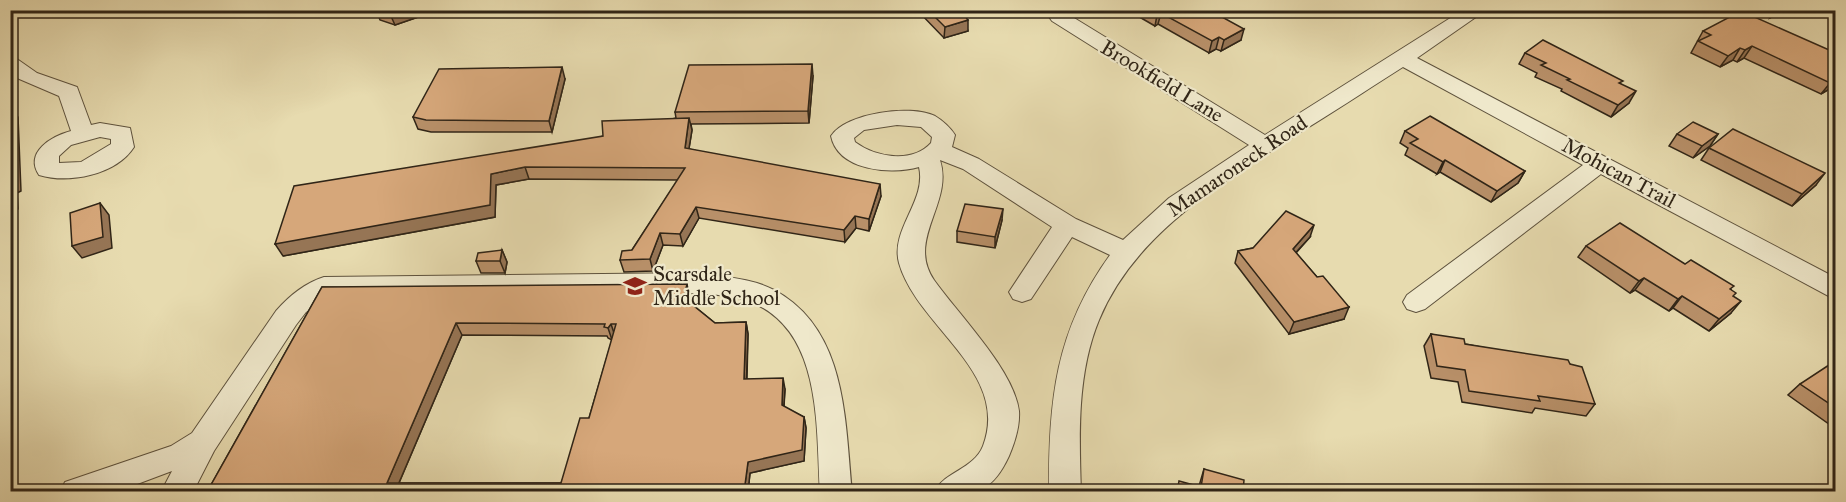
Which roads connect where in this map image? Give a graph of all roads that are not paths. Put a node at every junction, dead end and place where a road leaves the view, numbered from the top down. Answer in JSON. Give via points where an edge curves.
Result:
{"nodes":[{"id":1,"x":1477,"y":10,"type":"edge"},
{"id":2,"x":1059,"y":17,"type":"dead end"},
{"id":3,"x":1402,"y":58,"type":"junction"},
{"id":4,"x":10,"y":63,"type":"edge"},
{"id":5,"x":83,"y":134,"type":"dead end"},
{"id":6,"x":1266,"y":145,"type":"junction"},
{"id":7,"x":1600,"y":163,"type":"junction"},
{"id":8,"x":1067,"y":225,"type":"junction"},
{"id":9,"x":1127,"y":252,"type":"junction"},
{"id":10,"x":1836,"y":290,"type":"edge"},
{"id":11,"x":1022,"y":292,"type":"dead end"},
{"id":12,"x":1416,"y":302,"type":"dead end"},
{"id":13,"x":203,"y":442,"type":"junction"},
{"id":14,"x":76,"y":492,"type":"edge"},
{"id":15,"x":177,"y":492,"type":"edge"},
{"id":16,"x":836,"y":492,"type":"edge"},
{"id":17,"x":950,"y":492,"type":"edge"},
{"id":18,"x":1065,"y":492,"type":"edge"}],
"edges":[{"from":1,"to":3,"type":"street","name":"Mamaroneck Road"},
{"from":2,"to":6,"type":"street","name":"Brookfield Lane"},
{"from":3,"to":6,"type":"street","name":"Mamaroneck Road"},
{"from":3,"to":7,"type":"street","name":"Mohican Trail"},
{"from":4,"to":5,"type":"street","via":[[40,83],[69,92]]},
{"from":6,"to":9,"type":"street","name":"Mamaroneck Road","via":[[1179,201]]},
{"from":7,"to":10,"type":"street","name":"Mohican Trail"},
{"from":7,"to":12,"type":"street"},
{"from":8,"to":9,"type":"street"},
{"from":8,"to":11,"type":"street"},
{"from":8,"to":17,"type":"street","via":[[971,164],[933,153],[931,191],[911,245],[915,269],[1001,396],[1005,423],[996,452],[982,472]]},
{"from":9,"to":18,"type":"street","name":"Mamaroneck Road","via":[[1086,320],[1075,357],[1068,397]]},
{"from":13,"to":14,"type":"street","via":[[181,455]]},
{"from":13,"to":15,"type":"street"},
{"from":13,"to":16,"type":"street","via":[[286,318],[297,305],[324,287],[698,283],[765,297],[793,318],[806,336],[818,356],[827,386]]}]}
